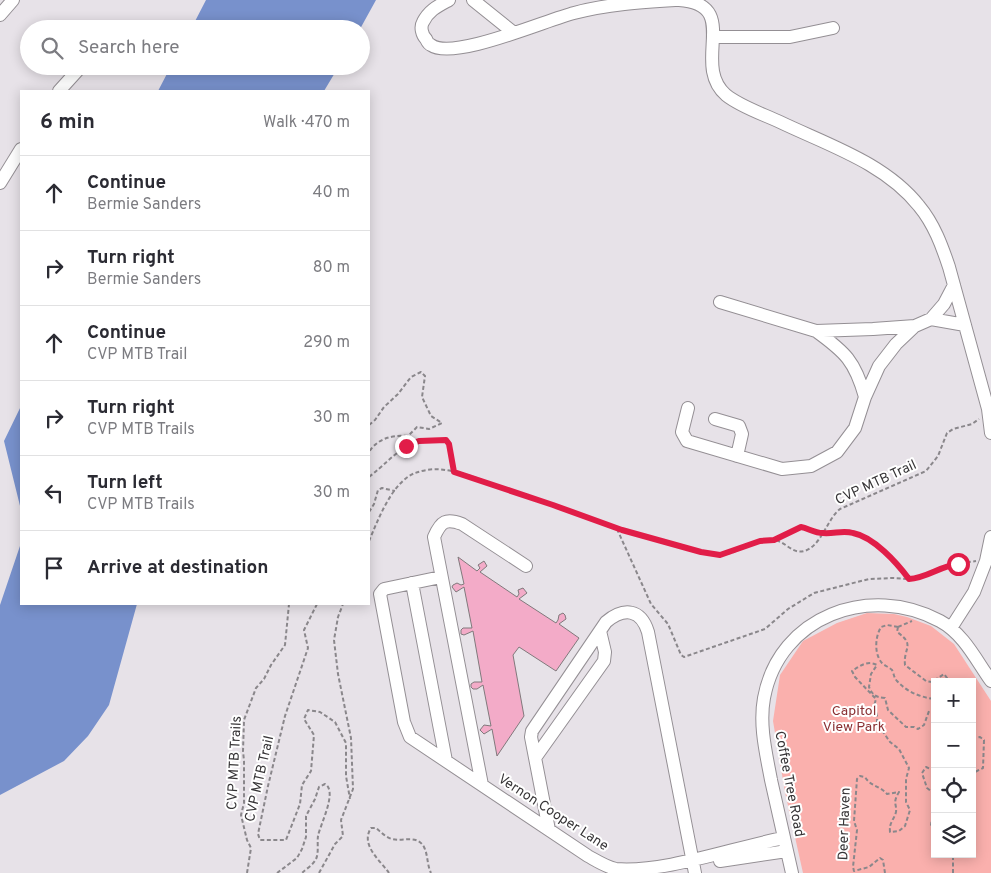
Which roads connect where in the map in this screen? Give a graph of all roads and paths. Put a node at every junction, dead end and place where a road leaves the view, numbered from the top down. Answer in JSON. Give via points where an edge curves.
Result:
{"nodes":[{"id":1,"x":13,"y":0,"type":"edge"},
{"id":2,"x":449,"y":0,"type":"edge"},
{"id":3,"x":473,"y":0,"type":"edge"},
{"id":4,"x":678,"y":0,"type":"edge"},
{"id":5,"x":628,"y":2,"type":"edge"},
{"id":6,"x":0,"y":15,"type":"edge"},
{"id":7,"x":833,"y":28,"type":"dead end"},
{"id":8,"x":514,"y":33,"type":"junction"},
{"id":9,"x":713,"y":37,"type":"junction"},
{"id":10,"x":73,"y":75,"type":"edge"},
{"id":11,"x":60,"y":90,"type":"edge"},
{"id":12,"x":20,"y":151,"type":"edge"},
{"id":13,"x":0,"y":183,"type":"edge"},
{"id":14,"x":954,"y":285,"type":"junction"},
{"id":15,"x":720,"y":302,"type":"dead end"},
{"id":16,"x":931,"y":319,"type":"junction"},
{"id":17,"x":965,"y":325,"type":"junction"},
{"id":18,"x":915,"y":326,"type":"junction"},
{"id":19,"x":816,"y":330,"type":"junction"},
{"id":20,"x":865,"y":397,"type":"junction"},
{"id":21,"x":688,"y":408,"type":"dead end"},
{"id":22,"x":983,"y":417,"type":"dead end"},
{"id":23,"x":715,"y":419,"type":"dead end"},
{"id":24,"x":370,"y":424,"type":"edge"},
{"id":25,"x":991,"y":433,"type":"edge"},
{"id":26,"x":370,"y":450,"type":"edge"},
{"id":27,"x":737,"y":456,"type":"junction"},
{"id":28,"x":454,"y":472,"type":"junction"},
{"id":29,"x":370,"y":476,"type":"edge"},
{"id":30,"x":395,"y":491,"type":"junction"},
{"id":31,"x":370,"y":510,"type":"edge"},
{"id":32,"x":618,"y":528,"type":"junction"},
{"id":33,"x":822,"y":533,"type":"junction"},
{"id":34,"x":991,"y":537,"type":"edge"},
{"id":35,"x":370,"y":539,"type":"edge"},
{"id":36,"x":774,"y":540,"type":"junction"},
{"id":37,"x":981,"y":560,"type":"dead end"},
{"id":38,"x":526,"y":566,"type":"dead end"},
{"id":39,"x":441,"y":577,"type":"junction"},
{"id":40,"x":909,"y":579,"type":"junction"},
{"id":41,"x":412,"y":583,"type":"junction"},
{"id":42,"x":289,"y":605,"type":"edge"},
{"id":43,"x":317,"y":605,"type":"edge"},
{"id":44,"x":343,"y":605,"type":"edge"},
{"id":45,"x":951,"y":628,"type":"junction"},
{"id":46,"x":600,"y":631,"type":"junction"},
{"id":47,"x":991,"y":681,"type":"edge"},
{"id":48,"x":931,"y":682,"type":"edge"},
{"id":49,"x":931,"y":699,"type":"edge"},
{"id":50,"x":931,"y":710,"type":"edge"},
{"id":51,"x":976,"y":738,"type":"edge"},
{"id":52,"x":535,"y":758,"type":"junction"},
{"id":53,"x":446,"y":760,"type":"junction"},
{"id":54,"x":931,"y":769,"type":"edge"},
{"id":55,"x":976,"y":771,"type":"edge"},
{"id":56,"x":482,"y":785,"type":"junction"},
{"id":57,"x":931,"y":792,"type":"edge"},
{"id":58,"x":350,"y":799,"type":"junction"},
{"id":59,"x":549,"y":830,"type":"junction"},
{"id":60,"x":786,"y":844,"type":"junction"},
{"id":61,"x":953,"y":858,"type":"edge"},
{"id":62,"x":694,"y":868,"type":"edge"},
{"id":63,"x":247,"y":873,"type":"edge"},
{"id":64,"x":277,"y":873,"type":"edge"},
{"id":65,"x":302,"y":873,"type":"edge"},
{"id":66,"x":320,"y":873,"type":"edge"},
{"id":67,"x":389,"y":873,"type":"edge"},
{"id":68,"x":431,"y":873,"type":"edge"},
{"id":69,"x":792,"y":873,"type":"edge"},
{"id":70,"x":886,"y":873,"type":"edge"},
{"id":71,"x":952,"y":873,"type":"edge"}],
"edges":[{"from":1,"to":6,"type":"street"},
{"from":2,"to":8,"type":"street","via":[[430,11],[422,24],[423,36],[431,46],[446,49],[467,46]]},
{"from":3,"to":8,"type":"street"},
{"from":4,"to":5,"type":"street"},
{"from":4,"to":9,"type":"street","via":[[700,3],[707,9],[712,16]]},
{"from":5,"to":8,"type":"street","via":[[574,13]]},
{"from":7,"to":9,"type":"street","via":[[790,37]]},
{"from":9,"to":14,"type":"street","via":[[713,78],[726,94],[748,108],[858,159],[900,186],[932,225]]},
{"from":10,"to":11,"type":"street"},
{"from":12,"to":13,"type":"street"},
{"from":14,"to":16,"type":"street"},
{"from":14,"to":17,"type":"street"},
{"from":15,"to":19,"type":"street"},
{"from":16,"to":17,"type":"street"},
{"from":16,"to":18,"type":"street"},
{"from":17,"to":25,"type":"street"},
{"from":18,"to":19,"type":"street"},
{"from":18,"to":20,"type":"street","via":[[879,366]]},
{"from":19,"to":20,"type":"street","via":[[851,360]]},
{"from":20,"to":27,"type":"street","via":[[855,428],[837,452],[811,466],[782,469]]},
{"from":21,"to":27,"type":"street","via":[[682,432],[687,441]]},
{"from":22,"to":33,"type":"path","name":"CVP MTB Trail","via":[[972,424],[952,428],[938,456],[926,471],[840,509],[833,514]]},
{"from":23,"to":27,"type":"street","via":[[739,426],[742,434]]},
{"from":24,"to":26,"type":"path","via":[[411,377],[421,372],[425,376],[422,397],[430,416],[442,423],[427,429],[417,427],[408,436],[387,437]]},
{"from":28,"to":29,"type":"path","via":[[446,440],[419,441],[395,453]]},
{"from":28,"to":30,"type":"path","via":[[438,469],[413,474]]},
{"from":28,"to":32,"type":"path"},
{"from":30,"to":31,"type":"path","via":[[378,490]]},
{"from":30,"to":35,"type":"path"},
{"from":32,"to":36,"type":"path","via":[[720,555],[760,541]]},
{"from":32,"to":40,"type":"path","via":[[651,604],[668,624],[684,657],[765,629],[788,608],[814,593],[870,579]]},
{"from":33,"to":36,"type":"path","via":[[801,527]]},
{"from":33,"to":36,"type":"path","name":"CVP MTB Trail","via":[[804,552],[796,552]]},
{"from":33,"to":40,"type":"path","via":[[856,533],[879,548],[902,568]]},
{"from":34,"to":45,"type":"street","via":[[986,562],[974,592]]},
{"from":37,"to":40,"type":"path","via":[[949,565],[924,577]]},
{"from":38,"to":39,"type":"street","via":[[452,520],[443,522],[434,537]]},
{"from":39,"to":41,"type":"street"},
{"from":39,"to":56,"type":"street"},
{"from":41,"to":53,"type":"street"},
{"from":41,"to":53,"type":"street","name":"Vernon Cooper Lane","via":[[384,589],[380,594],[404,722],[410,737]]},
{"from":42,"to":63,"type":"path","name":"CVP MTB Trails","via":[[285,645],[256,688],[244,720],[244,803],[241,815],[251,848]]},
{"from":43,"to":58,"type":"path","name":"CVP MTB Trail","via":[[304,630],[308,648],[268,786],[258,834],[260,840],[286,840],[300,804],[302,785],[311,771],[314,736],[304,719],[308,710],[320,712],[335,722],[346,743]]},
{"from":44,"to":58,"type":"path","name":"CVP MTB Trail","via":[[334,640],[351,738],[353,789]]},
{"from":45,"to":47,"type":"street","name":"Coffee Tree Road","via":[[968,646]]},
{"from":45,"to":60,"type":"street","name":"Coffee Tree Road","via":[[910,609],[867,605],[826,616],[789,646],[769,679],[762,718],[764,743]]},
{"from":46,"to":52,"type":"street","via":[[532,731]]},
{"from":46,"to":52,"type":"street","via":[[604,661]]},
{"from":46,"to":62,"type":"street","via":[[614,615],[624,612],[634,613],[646,623]]},
{"from":48,"to":49,"type":"path","via":[[905,665],[908,642],[897,632],[898,628],[881,627],[876,653],[882,663],[911,693]]},
{"from":50,"to":70,"type":"path","name":"Deer Haven","via":[[924,725],[918,729],[906,727],[888,710],[885,698],[877,697],[868,688],[877,665],[865,663],[852,671],[876,700],[877,723],[899,749],[909,768],[906,802],[910,810],[905,826],[899,831],[890,832],[896,812],[894,802],[899,792],[887,794],[882,788],[869,784],[865,777],[857,779],[854,871],[869,867],[880,858]]},
{"from":51,"to":55,"type":"path","via":[[984,740],[985,746],[984,768]]},
{"from":52,"to":59,"type":"street"},
{"from":53,"to":56,"type":"street","name":"Vernon Cooper Lane"},
{"from":54,"to":57,"type":"path","via":[[926,767],[922,773]]},
{"from":56,"to":59,"type":"street","name":"Vernon Cooper Lane"},
{"from":58,"to":66,"type":"path","name":"CVP MTB Trail","via":[[341,820],[343,836],[335,844]]},
{"from":59,"to":62,"type":"street","name":"Vernon Cooper Lane","via":[[614,869]]},
{"from":60,"to":62,"type":"street","name":"Vernon Cooper Lane","via":[[739,859]]},
{"from":60,"to":69,"type":"street","name":"Coffee Tree Road"},
{"from":61,"to":71,"type":"path"},
{"from":64,"to":65,"type":"path","via":[[297,858],[302,849],[306,837],[306,816],[319,787],[325,784],[330,790],[328,810],[320,826],[317,857]]},
{"from":67,"to":68,"type":"path","via":[[368,846],[371,828],[392,839],[414,838],[419,841],[425,849]]}]}
